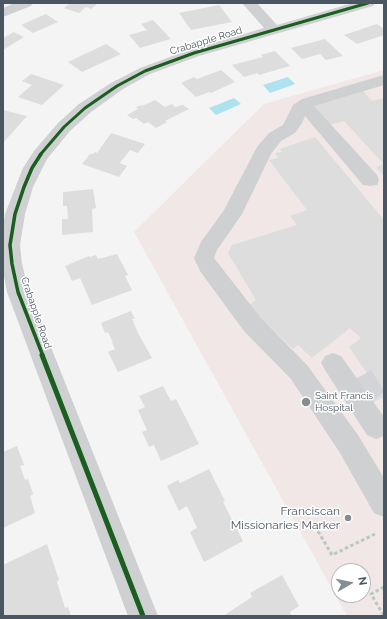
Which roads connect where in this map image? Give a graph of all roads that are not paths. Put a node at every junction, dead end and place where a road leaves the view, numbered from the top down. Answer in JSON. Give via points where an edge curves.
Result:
{"nodes":[{"id":1,"x":26,"y":3,"type":"edge"},
{"id":2,"x":249,"y":3,"type":"edge"},
{"id":3,"x":368,"y":3,"type":"edge"},
{"id":4,"x":3,"y":13,"type":"edge"},
{"id":5,"x":274,"y":30,"type":"junction"},
{"id":6,"x":384,"y":80,"type":"edge"},
{"id":7,"x":304,"y":105,"type":"junction"},
{"id":8,"x":370,"y":180,"type":"dead end"},
{"id":9,"x":333,"y":363,"type":"junction"},
{"id":10,"x":299,"y":372,"type":"junction"},
{"id":11,"x":360,"y":377,"type":"tunnel mouth"},
{"id":12,"x":375,"y":401,"type":"tunnel mouth"},
{"id":13,"x":376,"y":428,"type":"junction"},
{"id":14,"x":352,"y":448,"type":"junction"},
{"id":15,"x":383,"y":499,"type":"edge"},
{"id":16,"x":143,"y":616,"type":"edge"}],
"edges":[{"from":1,"to":4,"type":"street"},
{"from":2,"to":5,"type":"street"},
{"from":3,"to":5,"type":"street","name":"Crabapple Road"},
{"from":5,"to":16,"type":"street","name":"Crabapple Road","via":[[194,52],[151,68],[117,86],[85,108],[64,127],[36,161],[15,214],[10,245],[18,292]]},
{"from":6,"to":7,"type":"street"},
{"from":7,"to":8,"type":"street"},
{"from":7,"to":10,"type":"street","via":[[299,109],[294,123],[288,130],[275,138],[263,151],[232,214],[208,247],[204,258],[252,324]]},
{"from":9,"to":10,"type":"street"},
{"from":9,"to":11,"type":"street","via":[[352,368]]},
{"from":9,"to":13,"type":"street"},
{"from":10,"to":14,"type":"street"},
{"from":12,"to":13,"type":"street","via":[[379,417]]},
{"from":13,"to":14,"type":"street","via":[[370,436]]},
{"from":14,"to":15,"type":"street"}]}
